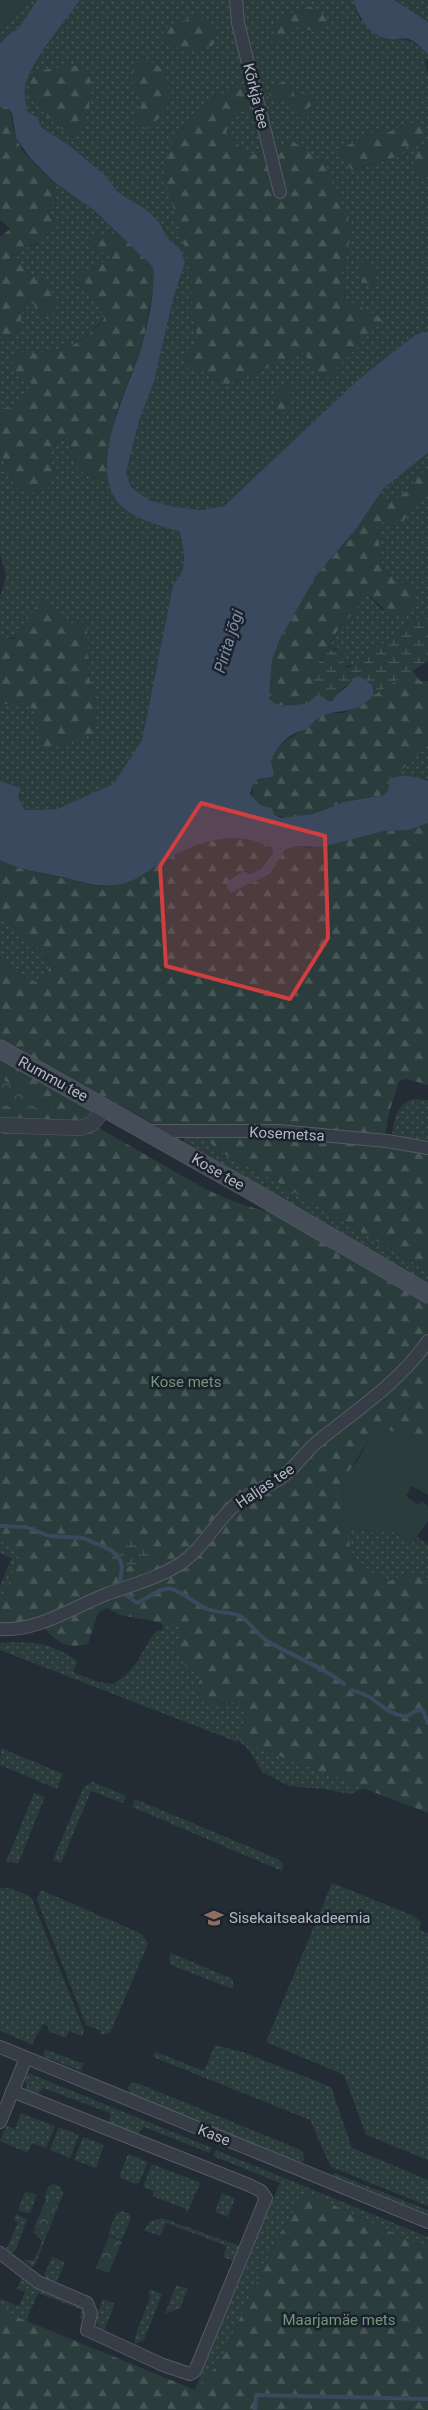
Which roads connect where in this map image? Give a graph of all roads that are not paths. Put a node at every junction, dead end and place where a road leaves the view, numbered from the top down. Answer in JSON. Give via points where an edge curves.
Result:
{"nodes":[{"id":1,"x":236,"y":0,"type":"edge"},
{"id":2,"x":280,"y":192,"type":"dead end"},
{"id":3,"x":0,"y":1049,"type":"edge"},
{"id":4,"x":105,"y":1108,"type":"junction"},
{"id":5,"x":0,"y":1126,"type":"edge"},
{"id":6,"x":145,"y":1131,"type":"junction"},
{"id":7,"x":428,"y":1148,"type":"edge"},
{"id":8,"x":428,"y":1294,"type":"edge"},
{"id":9,"x":428,"y":1341,"type":"edge"},
{"id":10,"x":0,"y":1629,"type":"edge"},
{"id":11,"x":0,"y":2048,"type":"edge"},
{"id":12,"x":26,"y":2058,"type":"junction"},
{"id":13,"x":12,"y":2091,"type":"junction"},
{"id":14,"x":0,"y":2122,"type":"edge"},
{"id":15,"x":428,"y":2222,"type":"edge"},
{"id":16,"x":0,"y":2253,"type":"edge"}],
"edges":[{"from":1,"to":2,"type":"street","name":"Kõrkja tee","via":[[238,23]]},
{"from":3,"to":4,"type":"main road","name":"Rummu tee"},
{"from":4,"to":5,"type":"street","via":[[92,1124],[80,1128]]},
{"from":4,"to":6,"type":"main road","name":"Kose tee"},
{"from":6,"to":7,"type":"street","name":"Kosemetsa","via":[[278,1132],[387,1141]]},
{"from":6,"to":8,"type":"main road","name":"Kose tee"},
{"from":9,"to":10,"type":"street","name":"Haljas tee","via":[[415,1358],[370,1400],[314,1444],[292,1469],[238,1502],[199,1549],[180,1564],[33,1626]]},
{"from":11,"to":12,"type":"street","name":"Kase"},
{"from":12,"to":13,"type":"street"},
{"from":12,"to":15,"type":"street","name":"Kase"},
{"from":13,"to":14,"type":"street"},
{"from":13,"to":16,"type":"street","via":[[249,2184],[266,2198],[196,2370],[190,2374],[86,2330],[91,2313],[87,2303],[38,2282]]}]}
